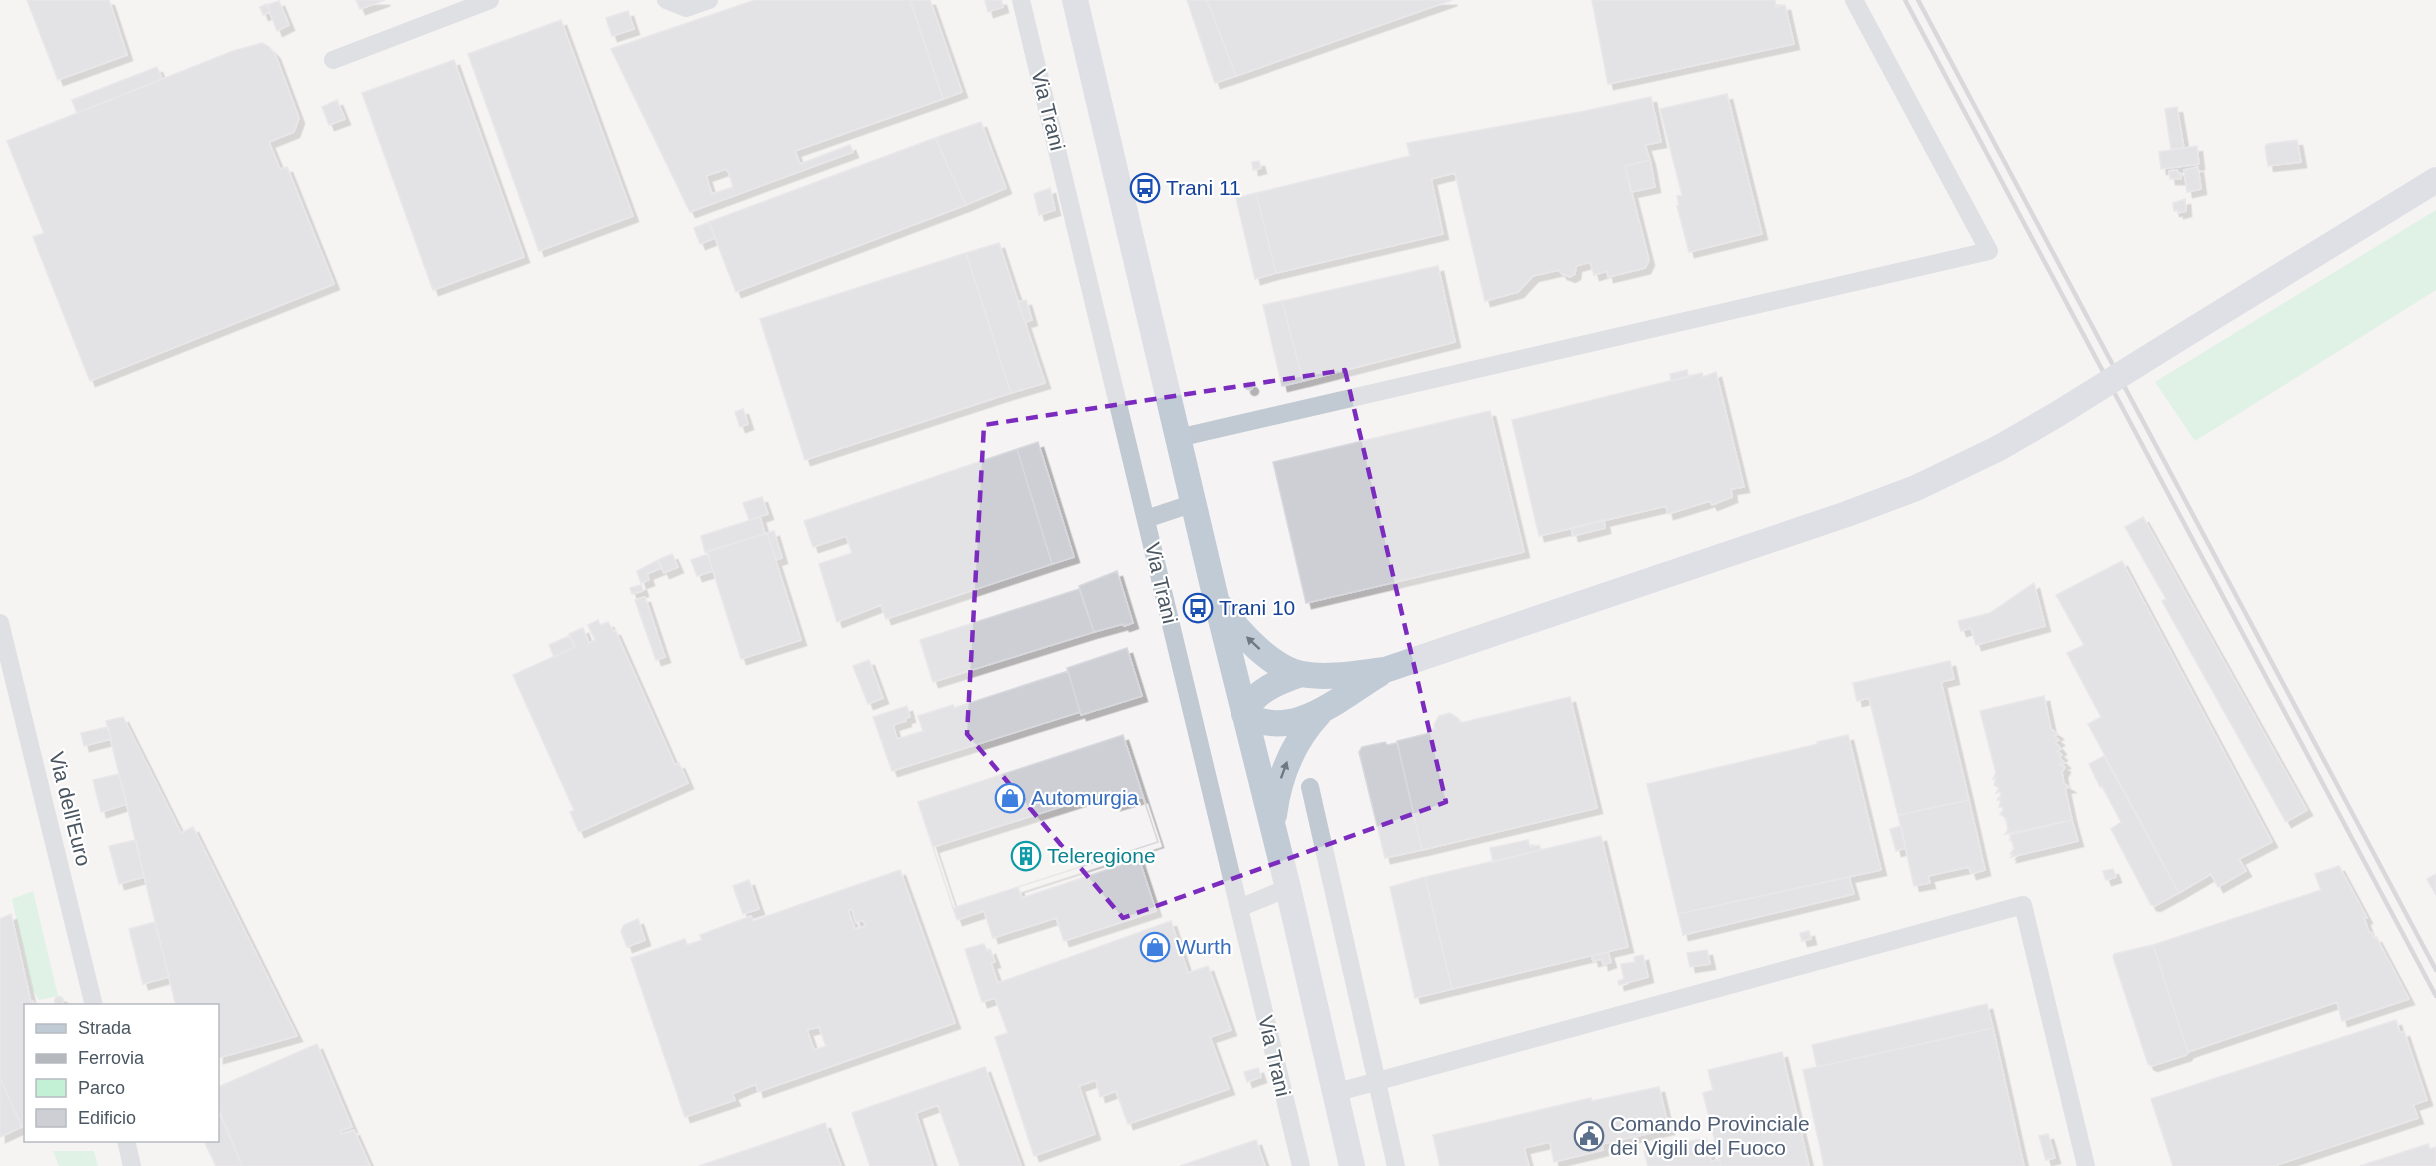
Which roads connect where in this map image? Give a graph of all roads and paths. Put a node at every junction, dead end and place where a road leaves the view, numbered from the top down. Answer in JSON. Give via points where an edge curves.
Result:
{"nodes":[{"id":1,"x":490,"y":0,"type":"edge"},
{"id":2,"x":666,"y":0,"type":"edge"},
{"id":3,"x":709,"y":0,"type":"edge"},
{"id":4,"x":1021,"y":0,"type":"edge"},
{"id":5,"x":1075,"y":0,"type":"edge"},
{"id":6,"x":1854,"y":0,"type":"edge"},
{"id":7,"x":333,"y":60,"type":"dead end"},
{"id":8,"x":2436,"y":180,"type":"edge"},
{"id":9,"x":1178,"y":438,"type":"junction"},
{"id":10,"x":1194,"y":503,"type":"junction"},
{"id":11,"x":1146,"y":519,"type":"junction"},
{"id":12,"x":1216,"y":599,"type":"junction"},
{"id":13,"x":0,"y":624,"type":"edge"},
{"id":14,"x":1385,"y":670,"type":"junction"},
{"id":15,"x":1301,"y":674,"type":"junction"},
{"id":16,"x":1329,"y":705,"type":"junction"},
{"id":17,"x":1244,"y":714,"type":"junction"},
{"id":18,"x":1310,"y":787,"type":"dead end"},
{"id":19,"x":1273,"y":828,"type":"junction"},
{"id":20,"x":1288,"y":888,"type":"junction"},
{"id":21,"x":1239,"y":908,"type":"junction"},
{"id":22,"x":93,"y":1004,"type":"edge"},
{"id":23,"x":1377,"y":1081,"type":"junction"},
{"id":24,"x":1334,"y":1093,"type":"junction"},
{"id":25,"x":126,"y":1142,"type":"edge"},
{"id":26,"x":132,"y":1166,"type":"edge"},
{"id":27,"x":1301,"y":1166,"type":"edge"},
{"id":28,"x":1352,"y":1166,"type":"edge"},
{"id":29,"x":1396,"y":1166,"type":"edge"},
{"id":30,"x":2086,"y":1166,"type":"edge"}],
"edges":[{"from":1,"to":7,"type":"street"},
{"from":2,"to":3,"type":"street","via":[[686,8]]},
{"from":4,"to":11,"type":"street","name":"Via Trani"},
{"from":5,"to":9,"type":"street"},
{"from":6,"to":9,"type":"street","via":[[1989,251]]},
{"from":8,"to":14,"type":"street","bridge":true,"via":[[2056,415],[1916,488]]},
{"from":9,"to":10,"type":"street"},
{"from":10,"to":11,"type":"street"},
{"from":10,"to":12,"type":"street"},
{"from":11,"to":21,"type":"street","name":"Via Trani"},
{"from":15,"to":12,"type":"street","one_way":true,"via":[[1278,664],[1252,643]]},
{"from":12,"to":17,"type":"street"},
{"from":13,"to":22,"type":"street","name":"Via dell'Euro"},
{"from":14,"to":15,"type":"street"},
{"from":14,"to":16,"type":"street"},
{"from":15,"to":17,"type":"street","via":[[1266,689]]},
{"from":16,"to":17,"type":"street","via":[[1303,720],[1286,724],[1263,722]]},
{"from":19,"to":16,"type":"street","one_way":true,"via":[[1281,777],[1292,749]]},
{"from":17,"to":19,"type":"street"},
{"from":18,"to":23,"type":"street"},
{"from":19,"to":20,"type":"street"},
{"from":20,"to":21,"type":"street"},
{"from":20,"to":24,"type":"street"},
{"from":21,"to":27,"type":"street","name":"Via Trani"},
{"from":23,"to":24,"type":"street"},
{"from":23,"to":29,"type":"street"},
{"from":23,"to":30,"type":"street","via":[[2023,905]]},
{"from":24,"to":28,"type":"street"},
{"from":25,"to":26,"type":"street"}]}
